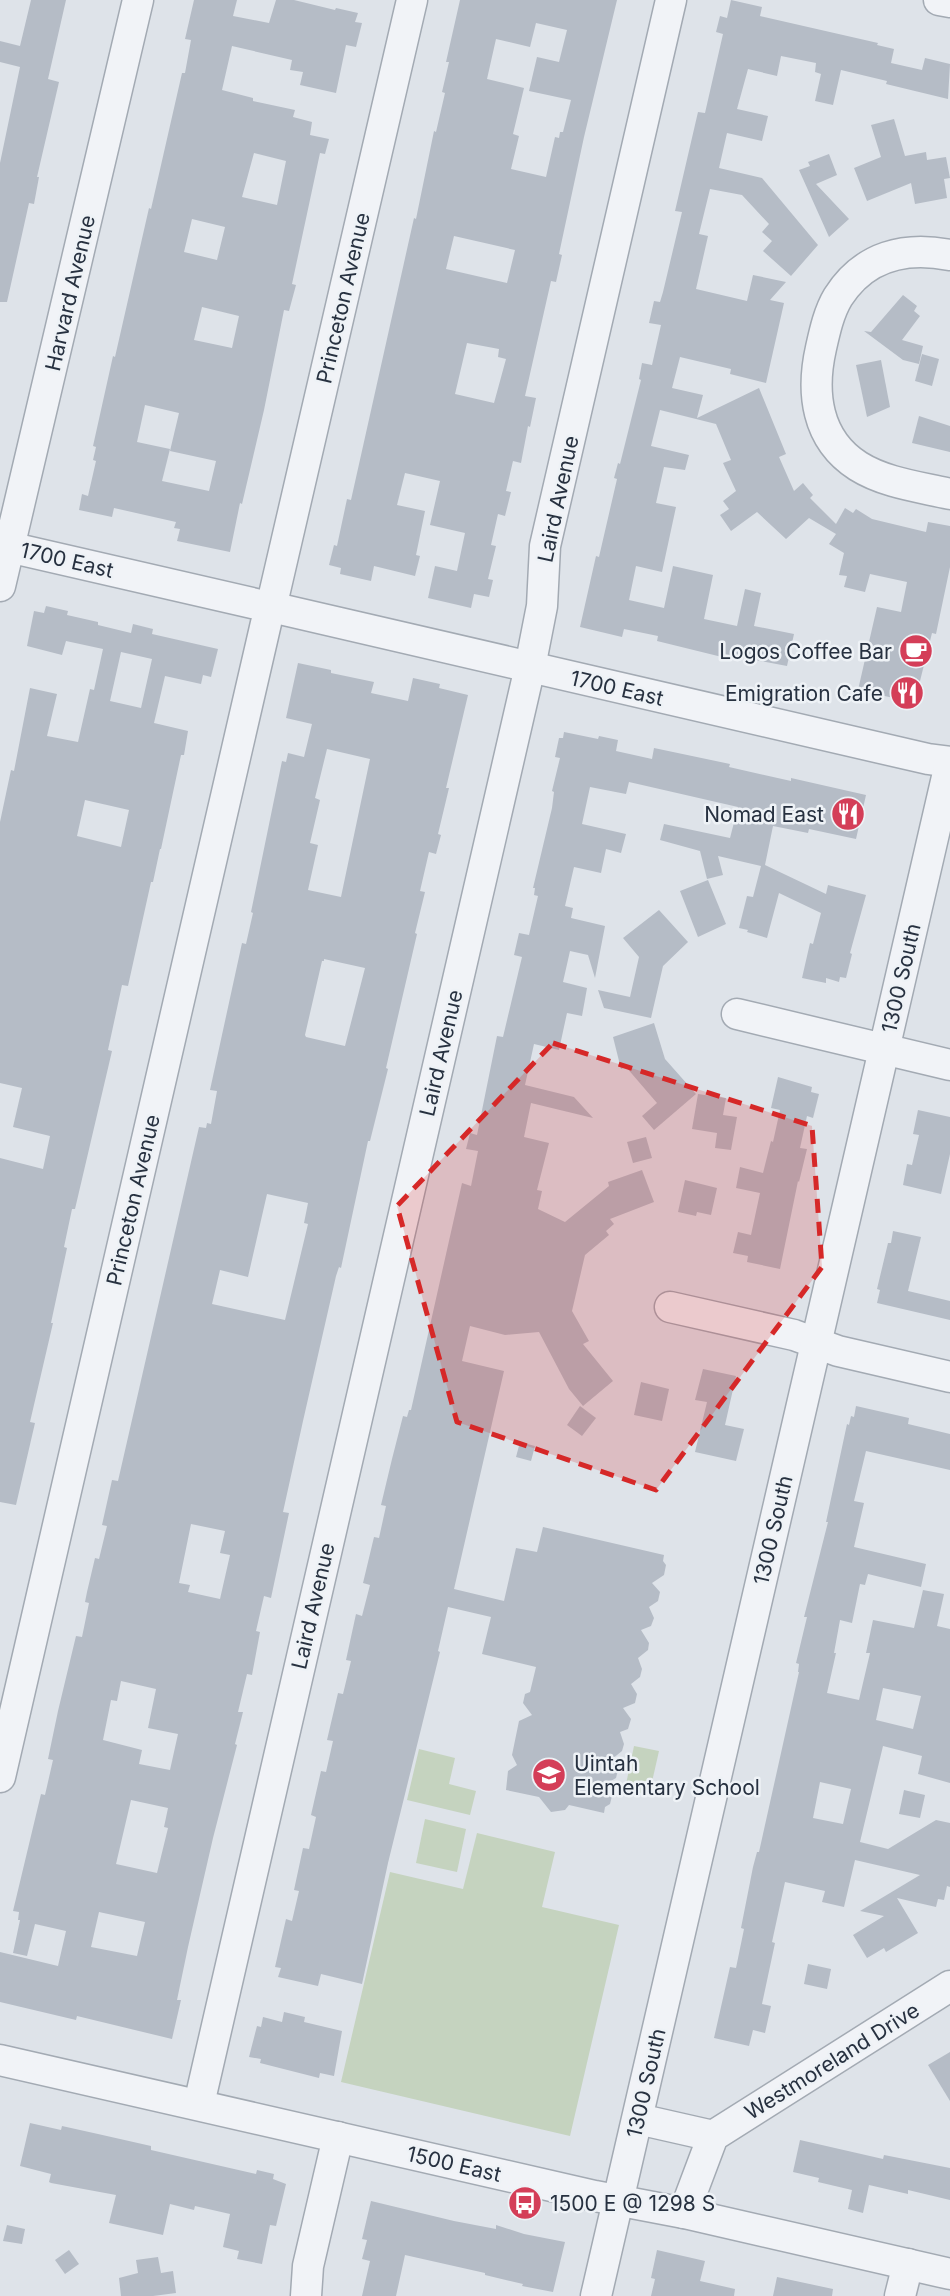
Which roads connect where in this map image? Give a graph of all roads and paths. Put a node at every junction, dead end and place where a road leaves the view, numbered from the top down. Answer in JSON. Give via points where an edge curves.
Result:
{"nodes":[{"id":1,"x":138,"y":0,"type":"edge"},
{"id":2,"x":412,"y":0,"type":"edge"},
{"id":3,"x":671,"y":0,"type":"edge"},
{"id":4,"x":939,"y":0,"type":"edge"},
{"id":5,"x":950,"y":2,"type":"edge"},
{"id":6,"x":950,"y":255,"type":"edge"},
{"id":7,"x":950,"y":494,"type":"edge"},
{"id":8,"x":5,"y":546,"type":"edge"},
{"id":9,"x":0,"y":586,"type":"edge"},
{"id":10,"x":270,"y":608,"type":"junction"},
{"id":11,"x":530,"y":667,"type":"junction"},
{"id":12,"x":950,"y":763,"type":"edge"},
{"id":13,"x":737,"y":1014,"type":"dead end"},
{"id":14,"x":884,"y":1049,"type":"junction"},
{"id":15,"x":950,"y":1065,"type":"edge"},
{"id":16,"x":670,"y":1307,"type":"dead end"},
{"id":17,"x":816,"y":1343,"type":"junction"},
{"id":18,"x":950,"y":1377,"type":"edge"},
{"id":19,"x":0,"y":1777,"type":"edge"},
{"id":20,"x":950,"y":1986,"type":"edge"},
{"id":21,"x":0,"y":2061,"type":"edge"},
{"id":22,"x":199,"y":2105,"type":"junction"},
{"id":23,"x":638,"y":2119,"type":"junction"},
{"id":24,"x":713,"y":2136,"type":"junction"},
{"id":25,"x":338,"y":2137,"type":"junction"},
{"id":26,"x":619,"y":2199,"type":"junction"},
{"id":27,"x":684,"y":2213,"type":"junction"},
{"id":28,"x":908,"y":2264,"type":"junction"},
{"id":29,"x":950,"y":2274,"type":"edge"},
{"id":30,"x":306,"y":2296,"type":"edge"},
{"id":31,"x":596,"y":2296,"type":"edge"},
{"id":32,"x":900,"y":2296,"type":"edge"}],
"edges":[{"from":1,"to":8,"type":"street","name":"Harvard Avenue"},
{"from":2,"to":10,"type":"street","name":"Princeton Avenue"},
{"from":3,"to":11,"type":"street","name":"Laird Avenue","via":[[545,546],[542,606]]},
{"from":4,"to":5,"type":"street"},
{"from":6,"to":7,"type":"street","via":[[902,252],[861,272],[830,315],[815,378],[822,424],[845,456],[875,475]]},
{"from":8,"to":9,"type":"street","name":"Harvard Avenue"},
{"from":8,"to":10,"type":"street","name":"1700 East"},
{"from":10,"to":11,"type":"street","name":"1700 East"},
{"from":10,"to":19,"type":"street","name":"Princeton Avenue"},
{"from":11,"to":12,"type":"street","name":"1700 East"},
{"from":11,"to":22,"type":"street","name":"Laird Avenue"},
{"from":12,"to":14,"type":"street","name":"1300 South"},
{"from":13,"to":14,"type":"street"},
{"from":14,"to":15,"type":"street"},
{"from":14,"to":17,"type":"street","name":"1300 South"},
{"from":16,"to":17,"type":"street"},
{"from":17,"to":18,"type":"street"},
{"from":17,"to":23,"type":"street","name":"1300 South"},
{"from":20,"to":24,"type":"street","name":"Westmoreland Drive"},
{"from":21,"to":22,"type":"street","name":"1500 East"},
{"from":22,"to":25,"type":"street","name":"1500 East"},
{"from":23,"to":24,"type":"street"},
{"from":23,"to":26,"type":"street","name":"1300 South"},
{"from":24,"to":27,"type":"street"},
{"from":25,"to":26,"type":"street","name":"1500 East"},
{"from":25,"to":30,"type":"street","via":[[308,2266]]},
{"from":26,"to":27,"type":"street","name":"1500 East"},
{"from":26,"to":31,"type":"street","name":"1300 South"},
{"from":27,"to":28,"type":"street","name":"1500 East"},
{"from":28,"to":29,"type":"street","name":"1500 East"},
{"from":28,"to":32,"type":"street"}]}
